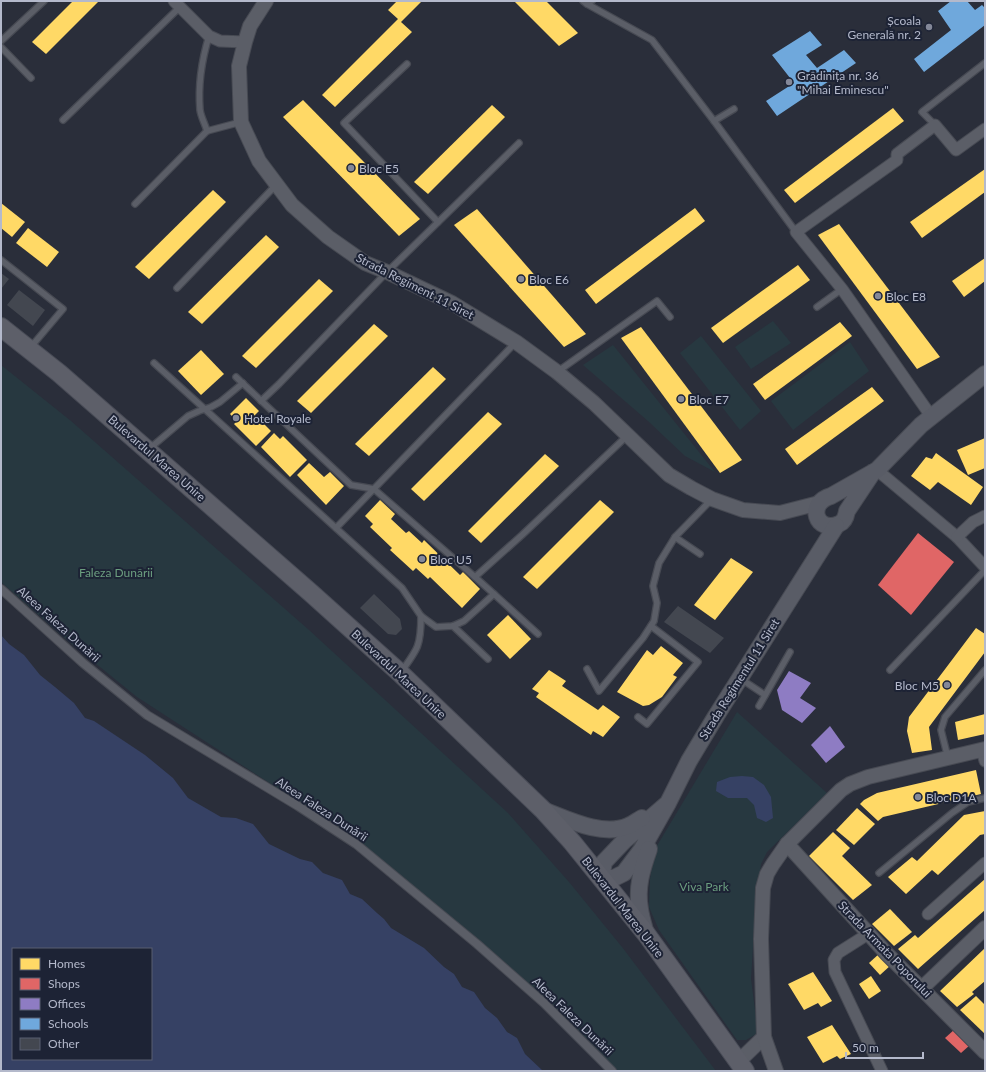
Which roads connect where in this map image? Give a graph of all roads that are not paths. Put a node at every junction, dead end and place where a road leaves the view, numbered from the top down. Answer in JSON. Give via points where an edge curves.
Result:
{"nodes":[{"id":1,"x":44,"y":1,"type":"edge"},
{"id":2,"x":265,"y":1,"type":"edge"},
{"id":3,"x":587,"y":2,"type":"edge"},
{"id":4,"x":177,"y":4,"type":"edge"},
{"id":5,"x":209,"y":36,"type":"junction"},
{"id":6,"x":1,"y":41,"type":"edge"},
{"id":7,"x":245,"y":42,"type":"junction"},
{"id":8,"x":1,"y":47,"type":"edge"},
{"id":9,"x":985,"y":63,"type":"edge"},
{"id":10,"x":408,"y":64,"type":"dead end"},
{"id":11,"x":30,"y":78,"type":"dead end"},
{"id":12,"x":734,"y":109,"type":"dead end"},
{"id":13,"x":63,"y":120,"type":"dead end"},
{"id":14,"x":714,"y":121,"type":"junction"},
{"id":15,"x":241,"y":122,"type":"junction"},
{"id":16,"x":935,"y":126,"type":"junction"},
{"id":17,"x":985,"y":129,"type":"edge"},
{"id":18,"x":207,"y":131,"type":"junction"},
{"id":19,"x":519,"y":143,"type":"dead end"},
{"id":20,"x":276,"y":184,"type":"junction"},
{"id":21,"x":135,"y":204,"type":"dead end"},
{"id":22,"x":438,"y":222,"type":"junction"},
{"id":23,"x":796,"y":232,"type":"junction"},
{"id":24,"x":1,"y":260,"type":"edge"},
{"id":25,"x":387,"y":272,"type":"junction"},
{"id":26,"x":177,"y":288,"type":"dead end"},
{"id":27,"x":842,"y":289,"type":"junction"},
{"id":28,"x":817,"y":307,"type":"dead end"},
{"id":29,"x":670,"y":317,"type":"dead end"},
{"id":30,"x":1,"y":326,"type":"edge"},
{"id":31,"x":516,"y":342,"type":"junction"},
{"id":32,"x":29,"y":348,"type":"junction"},
{"id":33,"x":154,"y":363,"type":"dead end"},
{"id":34,"x":556,"y":372,"type":"junction"},
{"id":35,"x":985,"y":374,"type":"edge"},
{"id":36,"x":236,"y":376,"type":"dead end"},
{"id":37,"x":243,"y":383,"type":"junction"},
{"id":38,"x":261,"y":401,"type":"junction"},
{"id":39,"x":206,"y":409,"type":"junction"},
{"id":40,"x":931,"y":416,"type":"junction"},
{"id":41,"x":628,"y":435,"type":"junction"},
{"id":42,"x":148,"y":450,"type":"junction"},
{"id":43,"x":875,"y":471,"type":"junction"},
{"id":44,"x":374,"y":489,"type":"junction"},
{"id":45,"x":712,"y":499,"type":"junction"},
{"id":46,"x":846,"y":509,"type":"junction"},
{"id":47,"x":822,"y":510,"type":"junction"},
{"id":48,"x":985,"y":516,"type":"edge"},
{"id":49,"x":836,"y":526,"type":"junction"},
{"id":50,"x":336,"y":528,"type":"junction"},
{"id":51,"x":675,"y":537,"type":"junction"},
{"id":52,"x":957,"y":537,"type":"junction"},
{"id":53,"x":700,"y":554,"type":"dead end"},
{"id":54,"x":815,"y":557,"type":"junction"},
{"id":55,"x":985,"y":567,"type":"edge"},
{"id":56,"x":985,"y":570,"type":"edge"},
{"id":57,"x":475,"y":577,"type":"junction"},
{"id":58,"x":1,"y":589,"type":"edge"},
{"id":59,"x":494,"y":594,"type":"junction"},
{"id":60,"x":421,"y":616,"type":"junction"},
{"id":61,"x":453,"y":626,"type":"junction"},
{"id":62,"x":651,"y":626,"type":"junction"},
{"id":63,"x":538,"y":634,"type":"dead end"},
{"id":64,"x":790,"y":652,"type":"dead end"},
{"id":65,"x":488,"y":659,"type":"dead end"},
{"id":66,"x":587,"y":669,"type":"dead end"},
{"id":67,"x":890,"y":670,"type":"dead end"},
{"id":68,"x":985,"y":670,"type":"edge"},
{"id":69,"x":400,"y":673,"type":"junction"},
{"id":70,"x":740,"y":679,"type":"junction"},
{"id":71,"x":765,"y":695,"type":"junction"},
{"id":72,"x":759,"y":706,"type":"dead end"},
{"id":73,"x":638,"y":717,"type":"dead end"},
{"id":74,"x":984,"y":753,"type":"edge"},
{"id":75,"x":948,"y":758,"type":"junction"},
{"id":76,"x":985,"y":798,"type":"edge"},
{"id":77,"x":668,"y":803,"type":"junction"},
{"id":78,"x":543,"y":810,"type":"junction"},
{"id":79,"x":787,"y":844,"type":"junction"},
{"id":80,"x":985,"y":863,"type":"edge"},
{"id":81,"x":879,"y":873,"type":"dead end"},
{"id":82,"x":601,"y":878,"type":"junction"},
{"id":83,"x":928,"y":914,"type":"dead end"},
{"id":84,"x":985,"y":928,"type":"edge"},
{"id":85,"x":868,"y":934,"type":"junction"},
{"id":86,"x":646,"y":935,"type":"junction"},
{"id":87,"x":922,"y":988,"type":"junction"},
{"id":88,"x":764,"y":1037,"type":"junction"},
{"id":89,"x":985,"y":1052,"type":"edge"},
{"id":90,"x":742,"y":1067,"type":"edge"},
{"id":91,"x":612,"y":1071,"type":"edge"},
{"id":92,"x":776,"y":1071,"type":"edge"},
{"id":93,"x":882,"y":1071,"type":"edge"}],
"edges":[{"from":1,"to":6,"type":"lane"},
{"from":2,"to":7,"type":"street","name":"Strada Regiment 11 Siret","via":[[250,26]]},
{"from":3,"to":14,"type":"lane","via":[[652,40]]},
{"from":4,"to":5,"type":"street"},
{"from":4,"to":13,"type":"lane"},
{"from":5,"to":7,"type":"street","via":[[220,41]]},
{"from":5,"to":18,"type":"lane","via":[[200,85],[200,111]]},
{"from":7,"to":15,"type":"street","name":"Strada Regiment 11 Siret","via":[[239,66]]},
{"from":8,"to":11,"type":"lane"},
{"from":9,"to":16,"type":"lane","via":[[922,112]]},
{"from":10,"to":22,"type":"lane","via":[[344,124]]},
{"from":12,"to":14,"type":"lane"},
{"from":14,"to":23,"type":"lane"},
{"from":15,"to":18,"type":"lane"},
{"from":15,"to":20,"type":"street","name":"Strada Regiment 11 Siret","via":[[259,161]]},
{"from":16,"to":17,"type":"street","via":[[956,150]]},
{"from":16,"to":23,"type":"street","via":[[897,154],[897,160]]},
{"from":18,"to":21,"type":"lane"},
{"from":19,"to":22,"type":"lane"},
{"from":20,"to":25,"type":"street","name":"Strada Regiment 11 Siret","via":[[292,205],[328,236],[365,263]]},
{"from":20,"to":26,"type":"lane"},
{"from":22,"to":25,"type":"lane"},
{"from":23,"to":27,"type":"street"},
{"from":24,"to":32,"type":"lane","via":[[63,309]]},
{"from":25,"to":31,"type":"street","name":"Strada Regiment 11 Siret","via":[[452,303]]},
{"from":25,"to":38,"type":"lane"},
{"from":27,"to":28,"type":"lane"},
{"from":27,"to":40,"type":"street"},
{"from":29,"to":34,"type":"lane","via":[[657,301]]},
{"from":30,"to":32,"type":"main road","name":"Bulevardul Marea Unire"},
{"from":31,"to":34,"type":"street","name":"Strada Regiment 11 Siret"},
{"from":31,"to":44,"type":"lane"},
{"from":32,"to":42,"type":"main road","name":"Bulevardul Marea Unire"},
{"from":33,"to":39,"type":"lane"},
{"from":34,"to":41,"type":"street","name":"Strada Regiment 11 Siret"},
{"from":35,"to":40,"type":"main road"},
{"from":36,"to":37,"type":"lane"},
{"from":37,"to":38,"type":"lane"},
{"from":37,"to":39,"type":"lane","via":[[220,402]]},
{"from":38,"to":44,"type":"lane","via":[[351,485]]},
{"from":39,"to":42,"type":"lane","via":[[188,416]]},
{"from":39,"to":50,"type":"lane"},
{"from":40,"to":43,"type":"main road"},
{"from":41,"to":45,"type":"street","name":"Strada Regiment 11 Siret","via":[[669,475]]},
{"from":41,"to":57,"type":"lane"},
{"from":42,"to":69,"type":"main road","name":"Bulevardul Marea Unire"},
{"from":43,"to":46,"type":"main road"},
{"from":43,"to":47,"type":"main road"},
{"from":43,"to":52,"type":"street"},
{"from":44,"to":50,"type":"lane"},
{"from":44,"to":57,"type":"lane"},
{"from":45,"to":47,"type":"street","name":"Strada Regiment 11 Siret","via":[[743,510],[780,513]]},
{"from":45,"to":51,"type":"lane"},
{"from":46,"to":47,"type":"main road","name":"Strada Regiment 11 Siret","via":[[839,498]]},
{"from":46,"to":49,"type":"main road","via":[[844,521]]},
{"from":47,"to":49,"type":"main road","name":"Strada Regiment 11 Siret","via":[[825,526]]},
{"from":47,"to":54,"type":"main road"},
{"from":48,"to":52,"type":"street","via":[[973,522]]},
{"from":49,"to":54,"type":"main road","name":"Strada Regimentul 11 Siret"},
{"from":50,"to":60,"type":"lane","via":[[402,588]]},
{"from":51,"to":53,"type":"lane"},
{"from":51,"to":62,"type":"lane","via":[[659,563],[653,586],[657,603]]},
{"from":52,"to":55,"type":"street"},
{"from":54,"to":70,"type":"main road","name":"Strada Regimentul 11 Siret"},
{"from":56,"to":67,"type":"lane"},
{"from":57,"to":59,"type":"lane"},
{"from":58,"to":91,"type":"street","name":"Aleea Faleza Dunării","via":[[147,715],[356,844],[477,944],[544,1004]]},
{"from":59,"to":61,"type":"lane","via":[[464,621]]},
{"from":59,"to":63,"type":"lane"},
{"from":60,"to":61,"type":"lane","via":[[436,627]]},
{"from":60,"to":69,"type":"lane","via":[[421,635],[417,650]]},
{"from":61,"to":65,"type":"lane"},
{"from":62,"to":66,"type":"lane","via":[[599,691]]},
{"from":62,"to":73,"type":"lane","via":[[698,662],[647,724]]},
{"from":64,"to":71,"type":"lane"},
{"from":68,"to":75,"type":"lane","via":[[945,717],[941,730]]},
{"from":69,"to":78,"type":"main road","name":"Bulevardul Marea Unire"},
{"from":70,"to":71,"type":"lane"},
{"from":70,"to":77,"type":"main road","name":"Strada Regimentul 11 Siret","via":[[689,761]]},
{"from":71,"to":72,"type":"lane"},
{"from":74,"to":75,"type":"street"},
{"from":75,"to":79,"type":"street","via":[[868,777],[850,784]]},
{"from":76,"to":81,"type":"lane","via":[[968,802],[952,812]]},
{"from":77,"to":78,"type":"main road","via":[[627,826],[609,830],[587,826]]},
{"from":77,"to":82,"type":"main road","via":[[604,862]]},
{"from":77,"to":82,"type":"main road","via":[[642,849],[624,873],[614,878]]},
{"from":77,"to":86,"type":"main road","via":[[641,871],[640,909]]},
{"from":78,"to":82,"type":"main road","name":"Bulevardul Marea Unire"},
{"from":79,"to":85,"type":"street","name":"Strada Armata Poporului"},
{"from":79,"to":88,"type":"street","via":[[767,874],[763,888],[761,939]]},
{"from":80,"to":83,"type":"street"},
{"from":82,"to":86,"type":"main road","name":"Bulevardul Marea Unire"},
{"from":84,"to":87,"type":"street"},
{"from":85,"to":87,"type":"street","name":"Strada Armata Poporului"},
{"from":85,"to":93,"type":"street","via":[[838,953],[834,960],[835,972]]},
{"from":86,"to":90,"type":"main road","name":"Bulevardul Marea Unire"},
{"from":87,"to":89,"type":"street","name":"Strada Armata Poporului"},
{"from":88,"to":90,"type":"street"},
{"from":88,"to":92,"type":"street"}]}
